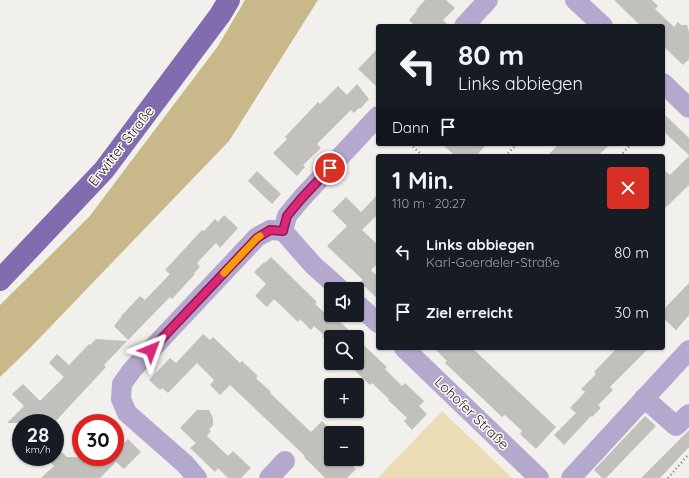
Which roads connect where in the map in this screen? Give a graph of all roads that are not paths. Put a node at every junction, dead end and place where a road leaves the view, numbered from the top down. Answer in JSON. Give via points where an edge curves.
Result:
{"nodes":[{"id":1,"x":229,"y":0,"type":"edge"},
{"id":2,"x":488,"y":0,"type":"edge"},
{"id":3,"x":575,"y":0,"type":"edge"},
{"id":4,"x":466,"y":24,"type":"edge"},
{"id":5,"x":601,"y":24,"type":"edge"},
{"id":6,"x":665,"y":85,"type":"edge"},
{"id":7,"x":689,"y":108,"type":"edge"},
{"id":8,"x":376,"y":118,"type":"edge"},
{"id":9,"x":283,"y":231,"type":"junction"},
{"id":10,"x":0,"y":280,"type":"edge"},
{"id":11,"x":332,"y":282,"type":"edge"},
{"id":12,"x":364,"y":310,"type":"edge"},
{"id":13,"x":376,"y":321,"type":"edge"},
{"id":14,"x":406,"y":350,"type":"edge"},
{"id":15,"x":689,"y":350,"type":"edge"},
{"id":16,"x":644,"y":398,"type":"junction"},
{"id":17,"x":689,"y":414,"type":"edge"},
{"id":18,"x":285,"y":461,"type":"dead end"},
{"id":19,"x":197,"y":478,"type":"edge"},
{"id":20,"x":268,"y":478,"type":"edge"},
{"id":21,"x":540,"y":478,"type":"edge"},
{"id":22,"x":571,"y":478,"type":"edge"}],
"edges":[{"from":1,"to":10,"type":"main road","name":"Erwitter Straße","via":[[104,170]]},
{"from":2,"to":4,"type":"street"},
{"from":3,"to":5,"type":"street"},
{"from":6,"to":7,"type":"street"},
{"from":8,"to":9,"type":"street","via":[[301,199],[287,216]]},
{"from":9,"to":11,"type":"street"},
{"from":9,"to":19,"type":"street","via":[[270,230],[257,238],[132,370],[122,384],[121,399],[127,413],[185,464]]},
{"from":12,"to":13,"type":"street"},
{"from":14,"to":21,"type":"street","name":"Lohofer Straße"},
{"from":15,"to":16,"type":"street"},
{"from":16,"to":17,"type":"street","via":[[676,426]]},
{"from":16,"to":22,"type":"street"},
{"from":18,"to":20,"type":"street"}]}
